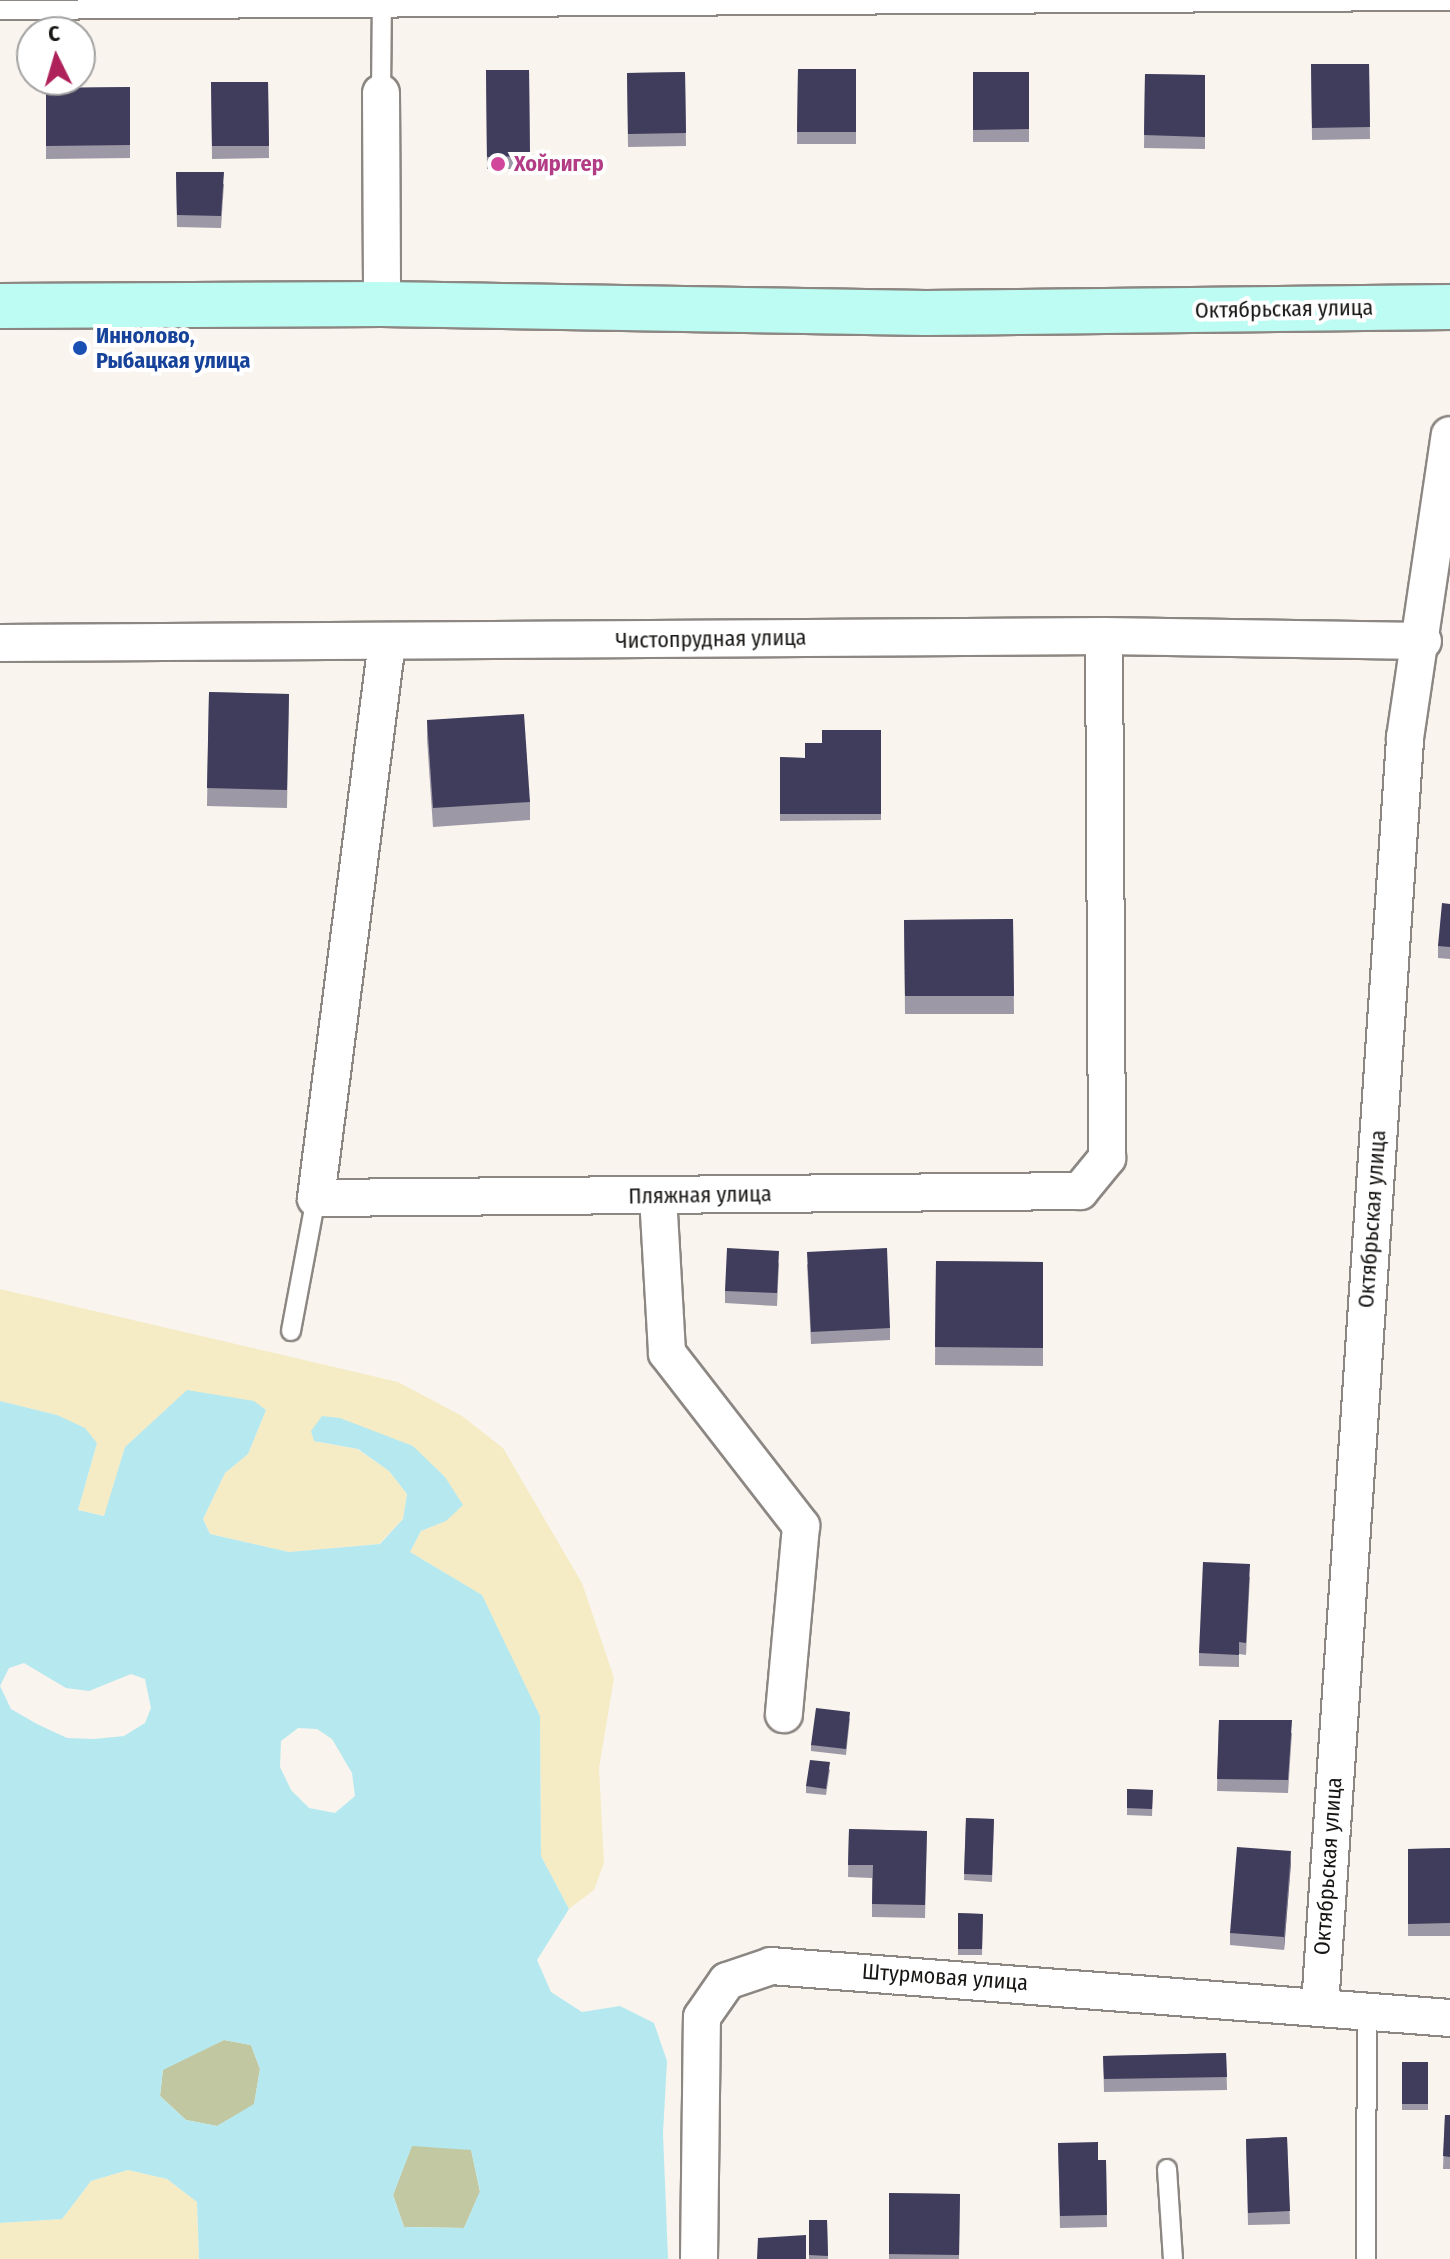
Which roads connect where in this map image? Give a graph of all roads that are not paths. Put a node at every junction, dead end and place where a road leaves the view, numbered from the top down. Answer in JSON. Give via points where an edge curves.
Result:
{"nodes":[{"id":1,"x":1450,"y":1,"type":"edge"},
{"id":2,"x":382,"y":4,"type":"edge"},
{"id":3,"x":0,"y":10,"type":"edge"},
{"id":4,"x":381,"y":93,"type":"joint"},
{"id":5,"x":382,"y":304,"type":"junction"},
{"id":6,"x":0,"y":306,"type":"edge"},
{"id":7,"x":1450,"y":307,"type":"edge"},
{"id":8,"x":1450,"y":435,"type":"edge"},
{"id":9,"x":1104,"y":636,"type":"junction"},
{"id":10,"x":1423,"y":641,"type":"junction"},
{"id":11,"x":387,"y":642,"type":"junction"},
{"id":12,"x":0,"y":643,"type":"edge"},
{"id":13,"x":658,"y":1196,"type":"junction"},
{"id":14,"x":316,"y":1198,"type":"junction"},
{"id":15,"x":291,"y":1331,"type":"dead end"},
{"id":16,"x":784,"y":1714,"type":"dead end"},
{"id":17,"x":1320,"y":2006,"type":"junction"},
{"id":18,"x":1367,"y":2014,"type":"junction"},
{"id":19,"x":1450,"y":2018,"type":"edge"},
{"id":20,"x":1167,"y":2169,"type":"dead end"},
{"id":21,"x":699,"y":2259,"type":"edge"},
{"id":22,"x":1173,"y":2259,"type":"edge"},
{"id":23,"x":1366,"y":2259,"type":"edge"}],
"edges":[{"from":1,"to":2,"type":"lane"},
{"from":2,"to":3,"type":"lane"},
{"from":2,"to":4,"type":"lane"},
{"from":4,"to":5,"type":"street"},
{"from":5,"to":6,"type":"main road","name":"Октябрьская улица"},
{"from":5,"to":7,"type":"main road","name":"Октябрьская улица","via":[[1117,311]]},
{"from":8,"to":10,"type":"street","name":"Октябрьская улица"},
{"from":9,"to":10,"type":"street","name":"Чистопрудная улица"},
{"from":9,"to":11,"type":"street","name":"Чистопрудная улица"},
{"from":9,"to":13,"type":"street","name":"Пляжная улица","via":[[1107,1158],[1080,1191]]},
{"from":10,"to":17,"type":"street","name":"Октябрьская улица","via":[[1405,738]]},
{"from":11,"to":12,"type":"street","name":"Чистопрудная улица"},
{"from":11,"to":14,"type":"street"},
{"from":13,"to":14,"type":"street","name":"Пляжная улица"},
{"from":13,"to":16,"type":"street","via":[[667,1353],[801,1526]]},
{"from":14,"to":15,"type":"lane"},
{"from":17,"to":18,"type":"street","name":"Штурмовая улица"},
{"from":17,"to":21,"type":"street","name":"Штурмовая улица","via":[[771,1966],[727,1981],[702,2017]]},
{"from":18,"to":19,"type":"street","name":"Штурмовая улица"},
{"from":18,"to":23,"type":"lane"},
{"from":20,"to":22,"type":"lane"}]}
